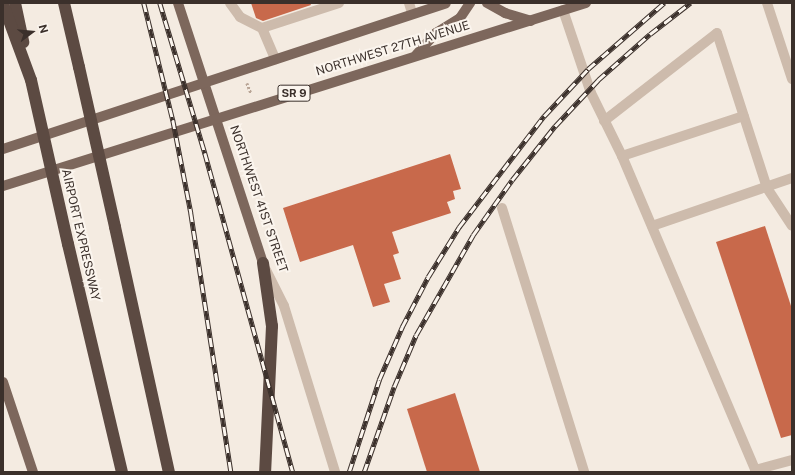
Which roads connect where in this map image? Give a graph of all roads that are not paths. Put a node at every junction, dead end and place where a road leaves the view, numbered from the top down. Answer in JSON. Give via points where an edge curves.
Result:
{"nodes":[{"id":1,"x":15,"y":3,"type":"edge"},
{"id":2,"x":64,"y":3,"type":"edge"},
{"id":3,"x":178,"y":3,"type":"edge"},
{"id":4,"x":230,"y":3,"type":"edge"},
{"id":5,"x":339,"y":3,"type":"edge"},
{"id":6,"x":409,"y":3,"type":"edge"},
{"id":7,"x":446,"y":3,"type":"edge"},
{"id":8,"x":470,"y":3,"type":"edge"},
{"id":9,"x":487,"y":3,"type":"edge"},
{"id":10,"x":586,"y":3,"type":"edge"},
{"id":11,"x":767,"y":3,"type":"edge"},
{"id":12,"x":3,"y":4,"type":"edge"},
{"id":13,"x":563,"y":10,"type":"junction"},
{"id":14,"x":412,"y":13,"type":"junction"},
{"id":15,"x":531,"y":21,"type":"junction"},
{"id":16,"x":262,"y":28,"type":"junction"},
{"id":17,"x":416,"y":55,"type":"junction"},
{"id":18,"x":275,"y":60,"type":"junction"},
{"id":19,"x":792,"y":79,"type":"edge"},
{"id":20,"x":31,"y":80,"type":"junction"},
{"id":21,"x":204,"y":83,"type":"junction"},
{"id":22,"x":744,"y":116,"type":"junction"},
{"id":23,"x":217,"y":117,"type":"junction"},
{"id":24,"x":604,"y":121,"type":"junction"},
{"id":25,"x":3,"y":149,"type":"edge"},
{"id":26,"x":622,"y":156,"type":"junction"},
{"id":27,"x":792,"y":178,"type":"edge"},
{"id":28,"x":3,"y":186,"type":"edge"},
{"id":29,"x":767,"y":188,"type":"junction"},
{"id":30,"x":502,"y":208,"type":"dead end"},
{"id":31,"x":652,"y":226,"type":"junction"},
{"id":32,"x":792,"y":226,"type":"edge"},
{"id":33,"x":263,"y":263,"type":"junction"},
{"id":34,"x":3,"y":384,"type":"edge"},
{"id":35,"x":792,"y":460,"type":"edge"},
{"id":36,"x":33,"y":472,"type":"edge"},
{"id":37,"x":122,"y":472,"type":"edge"},
{"id":38,"x":169,"y":472,"type":"edge"},
{"id":39,"x":265,"y":472,"type":"edge"},
{"id":40,"x":335,"y":472,"type":"edge"},
{"id":41,"x":584,"y":472,"type":"edge"}],
"edges":[{"from":1,"to":20,"type":"highway","name":"AIRPORT EXPRESSWAY"},
{"from":2,"to":38,"type":"highway","bridge":true},
{"from":3,"to":21,"type":"main road","name":"NORTHWEST 41ST STREET"},
{"from":4,"to":16,"type":"street","via":[[240,17]]},
{"from":5,"to":16,"type":"street"},
{"from":6,"to":14,"type":"street"},
{"from":7,"to":14,"type":"main road"},
{"from":8,"to":17,"type":"main road","via":[[460,18],[436,33]]},
{"from":9,"to":15,"type":"main road","via":[[505,13]]},
{"from":10,"to":13,"type":"main road","name":"NORTHWEST 27TH AVENUE","number":"SR 9"},
{"from":11,"to":19,"type":"street"},
{"from":12,"to":20,"type":"highway"},
{"from":13,"to":15,"type":"main road","name":"NORTHWEST 27TH AVENUE","number":"SR 9"},
{"from":13,"to":24,"type":"street","via":[[591,93]]},
{"from":14,"to":18,"type":"main road"},
{"from":15,"to":17,"type":"main road","name":"NORTHWEST 27TH AVENUE","number":"SR 9"},
{"from":16,"to":18,"type":"street"},
{"from":17,"to":23,"type":"main road","name":"NORTHWEST 27TH AVENUE","number":"SR 9"},
{"from":18,"to":21,"type":"main road"},
{"from":20,"to":37,"type":"highway","name":"AIRPORT EXPRESSWAY","bridge":true},
{"from":21,"to":23,"type":"main road","name":"NORTHWEST 41ST STREET"},
{"from":21,"to":25,"type":"main road"},
{"from":22,"to":24,"type":"street","via":[[717,33]]},
{"from":22,"to":26,"type":"street"},
{"from":22,"to":29,"type":"street"},
{"from":23,"to":28,"type":"main road","name":"NORTHWEST 27TH AVENUE","number":"SR 9"},
{"from":23,"to":33,"type":"main road","name":"NORTHWEST 41ST STREET"},
{"from":24,"to":26,"type":"street"},
{"from":26,"to":31,"type":"street"},
{"from":27,"to":29,"type":"street"},
{"from":29,"to":31,"type":"street"},
{"from":29,"to":32,"type":"street"},
{"from":30,"to":41,"type":"street"},
{"from":31,"to":35,"type":"street","via":[[755,470]]},
{"from":33,"to":39,"type":"highway","via":[[272,332]]},
{"from":33,"to":40,"type":"street","name":"NORTHWEST 41ST STREET","via":[[284,306]]},
{"from":34,"to":36,"type":"main road"}]}
